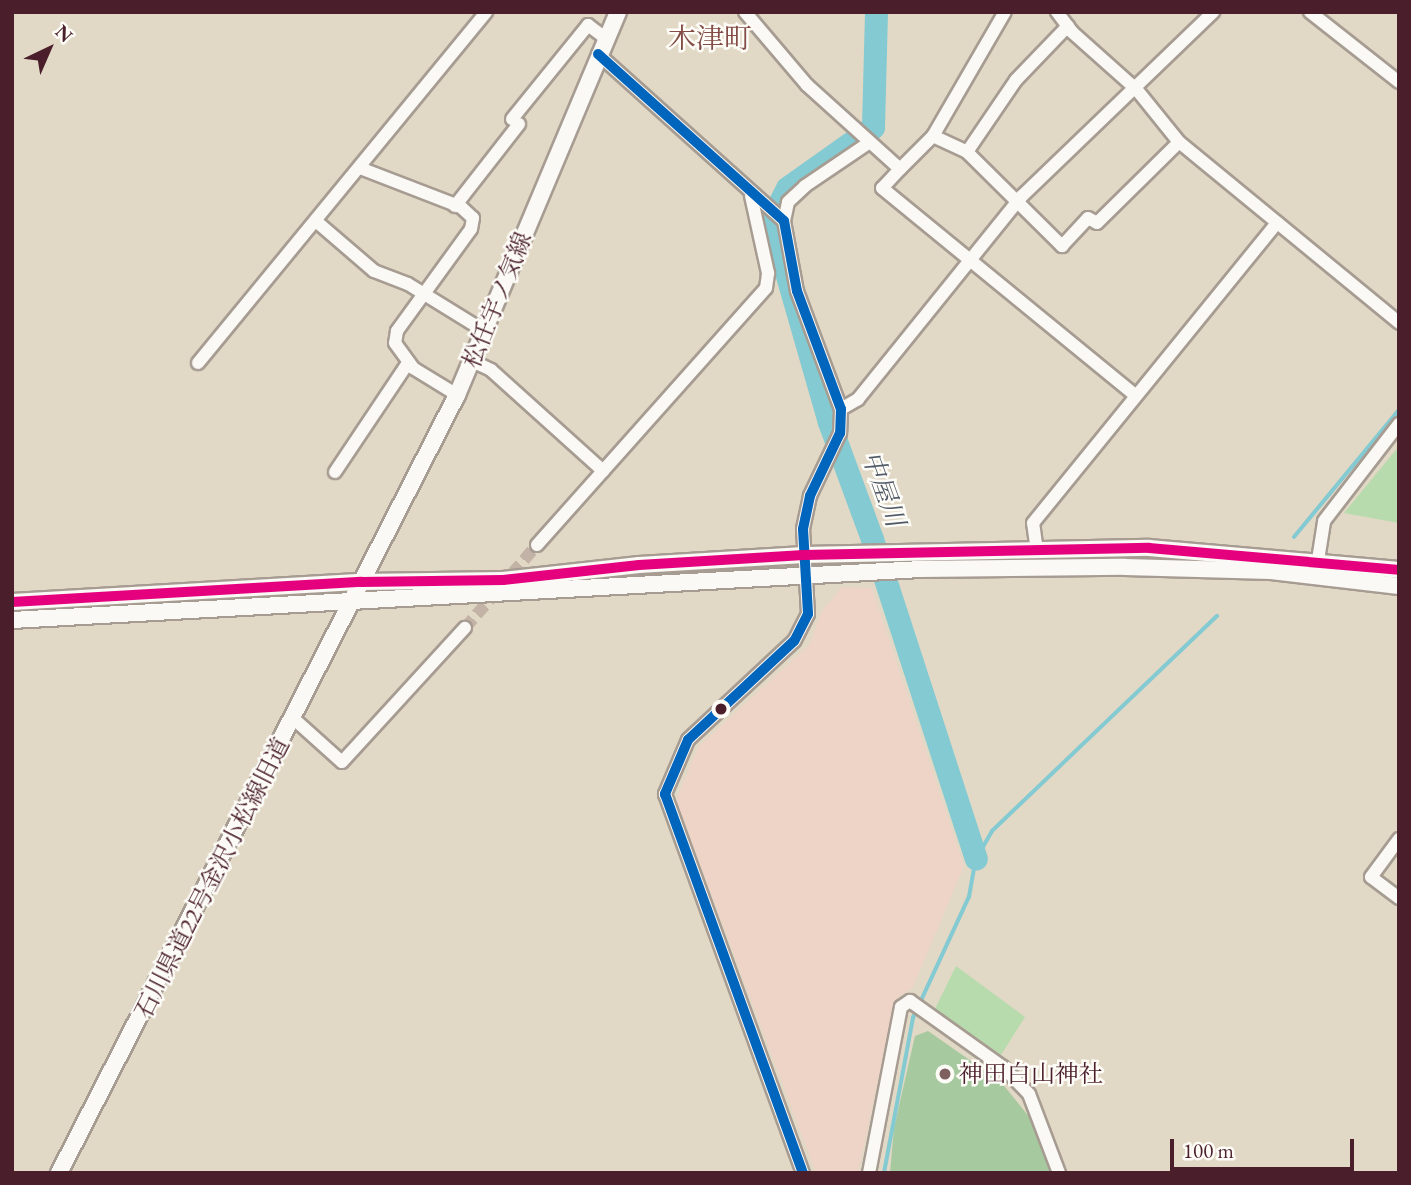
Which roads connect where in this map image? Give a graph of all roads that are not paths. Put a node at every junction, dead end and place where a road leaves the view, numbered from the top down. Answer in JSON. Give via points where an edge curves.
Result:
{"nodes":[{"id":1,"x":486,"y":12,"type":"edge"},
{"id":2,"x":618,"y":12,"type":"edge"},
{"id":3,"x":1005,"y":12,"type":"edge"},
{"id":4,"x":1057,"y":12,"type":"edge"},
{"id":5,"x":1213,"y":12,"type":"edge"},
{"id":6,"x":1310,"y":12,"type":"edge"},
{"id":7,"x":753,"y":15,"type":"edge"},
{"id":8,"x":1068,"y":26,"type":"junction"},
{"id":9,"x":605,"y":38,"type":"junction"},
{"id":10,"x":597,"y":54,"type":"junction"},
{"id":11,"x":1399,"y":82,"type":"edge"},
{"id":12,"x":1137,"y":89,"type":"junction"},
{"id":13,"x":864,"y":136,"type":"junction"},
{"id":14,"x":933,"y":136,"type":"junction"},
{"id":15,"x":1178,"y":142,"type":"junction"},
{"id":16,"x":967,"y":152,"type":"junction"},
{"id":17,"x":360,"y":168,"type":"junction"},
{"id":18,"x":900,"y":169,"type":"junction"},
{"id":19,"x":751,"y":196,"type":"junction"},
{"id":20,"x":1019,"y":202,"type":"junction"},
{"id":21,"x":455,"y":206,"type":"junction"},
{"id":22,"x":776,"y":215,"type":"junction"},
{"id":23,"x":317,"y":222,"type":"junction"},
{"id":24,"x":1277,"y":223,"type":"junction"},
{"id":25,"x":973,"y":260,"type":"junction"},
{"id":26,"x":427,"y":295,"type":"junction"},
{"id":27,"x":1399,"y":323,"type":"edge"},
{"id":28,"x":484,"y":331,"type":"junction"},
{"id":29,"x":472,"y":361,"type":"junction"},
{"id":30,"x":198,"y":363,"type":"dead end"},
{"id":31,"x":408,"y":363,"type":"junction"},
{"id":32,"x":457,"y":395,"type":"junction"},
{"id":33,"x":1136,"y":396,"type":"junction"},
{"id":34,"x":841,"y":409,"type":"junction"},
{"id":35,"x":1399,"y":425,"type":"edge"},
{"id":36,"x":603,"y":471,"type":"junction"},
{"id":37,"x":335,"y":472,"type":"dead end"},
{"id":38,"x":537,"y":545,"type":"tunnel mouth"},
{"id":39,"x":1037,"y":551,"type":"junction"},
{"id":40,"x":804,"y":555,"type":"junction"},
{"id":41,"x":1318,"y":560,"type":"junction"},
{"id":42,"x":1399,"y":570,"type":"edge"},
{"id":43,"x":807,"y":577,"type":"junction"},
{"id":44,"x":361,"y":582,"type":"junction"},
{"id":45,"x":1399,"y":586,"type":"edge"},
{"id":46,"x":352,"y":601,"type":"junction"},
{"id":47,"x":12,"y":602,"type":"edge"},
{"id":48,"x":12,"y":620,"type":"edge"},
{"id":49,"x":466,"y":628,"type":"tunnel mouth"},
{"id":50,"x":294,"y":719,"type":"junction"},
{"id":51,"x":1399,"y":839,"type":"edge"},
{"id":52,"x":1399,"y":898,"type":"edge"},
{"id":53,"x":59,"y":1173,"type":"edge"},
{"id":54,"x":803,"y":1173,"type":"edge"},
{"id":55,"x":869,"y":1173,"type":"edge"},
{"id":56,"x":1059,"y":1173,"type":"edge"}],
"edges":[{"from":1,"to":17,"type":"street"},
{"from":2,"to":9,"type":"main road","name":"松任宇ノ気線"},
{"from":3,"to":14,"type":"street"},
{"from":4,"to":8,"type":"street"},
{"from":5,"to":12,"type":"street"},
{"from":6,"to":11,"type":"street"},
{"from":7,"to":13,"type":"street","via":[[807,85]]},
{"from":8,"to":12,"type":"street"},
{"from":8,"to":16,"type":"street","via":[[1016,80]]},
{"from":9,"to":10,"type":"main road","name":"松任宇ノ気線"},
{"from":9,"to":21,"type":"street","via":[[588,25]]},
{"from":10,"to":19,"type":"street"},
{"from":10,"to":28,"type":"main road","name":"松任宇ノ気線"},
{"from":12,"to":15,"type":"street"},
{"from":12,"to":20,"type":"street"},
{"from":13,"to":18,"type":"street"},
{"from":13,"to":22,"type":"street"},
{"from":14,"to":16,"type":"street"},
{"from":14,"to":18,"type":"street"},
{"from":15,"to":20,"type":"street","via":[[1097,223],[1088,218],[1062,246]]},
{"from":15,"to":24,"type":"street"},
{"from":16,"to":20,"type":"street"},
{"from":17,"to":21,"type":"street"},
{"from":17,"to":23,"type":"street"},
{"from":18,"to":25,"type":"street","via":[[882,188]]},
{"from":19,"to":22,"type":"street"},
{"from":19,"to":36,"type":"street","via":[[768,274],[766,288]]},
{"from":20,"to":25,"type":"street"},
{"from":21,"to":26,"type":"street","via":[[472,218],[471,229]]},
{"from":22,"to":34,"type":"street","via":[[797,291]]},
{"from":23,"to":26,"type":"street","via":[[374,271]]},
{"from":23,"to":30,"type":"street"},
{"from":24,"to":27,"type":"street"},
{"from":24,"to":33,"type":"street"},
{"from":25,"to":33,"type":"street"},
{"from":25,"to":34,"type":"street","via":[[858,399]]},
{"from":26,"to":28,"type":"street"},
{"from":26,"to":31,"type":"street","via":[[397,331],[395,343]]},
{"from":28,"to":29,"type":"main road","name":"松任宇ノ気線"},
{"from":29,"to":32,"type":"main road","name":"松任宇ノ気線"},
{"from":29,"to":36,"type":"street","via":[[491,370]]},
{"from":31,"to":32,"type":"street"},
{"from":31,"to":37,"type":"street"},
{"from":32,"to":44,"type":"main road","name":"松任宇ノ気線"},
{"from":33,"to":39,"type":"street","via":[[1033,523]]},
{"from":34,"to":40,"type":"street","via":[[840,433],[810,496],[803,529]]},
{"from":35,"to":41,"type":"street","via":[[1324,521]]},
{"from":36,"to":38,"type":"street"},
{"from":39,"to":40,"type":"main road"},
{"from":39,"to":41,"type":"main road","via":[[1149,548]]},
{"from":40,"to":43,"type":"street"},
{"from":40,"to":44,"type":"main road","via":[[615,567],[503,580]]},
{"from":41,"to":42,"type":"main road"},
{"from":43,"to":45,"type":"main road","via":[[1125,566],[1271,571]]},
{"from":43,"to":46,"type":"main road"},
{"from":43,"to":54,"type":"street","via":[[808,614],[794,641],[688,740],[665,794]]},
{"from":44,"to":46,"type":"main road","name":"石川県道22号金沢小松線旧道"},
{"from":44,"to":47,"type":"main road"},
{"from":46,"to":48,"type":"main road"},
{"from":46,"to":50,"type":"main road","name":"石川県道22号金沢小松線旧道"},
{"from":49,"to":50,"type":"street","via":[[342,762]]},
{"from":50,"to":53,"type":"main road","name":"石川県道22号金沢小松線旧道"},
{"from":51,"to":52,"type":"street","via":[[1371,877]]},
{"from":55,"to":56,"type":"street","via":[[901,1007],[910,1001],[1003,1067],[1028,1094]]}]}
